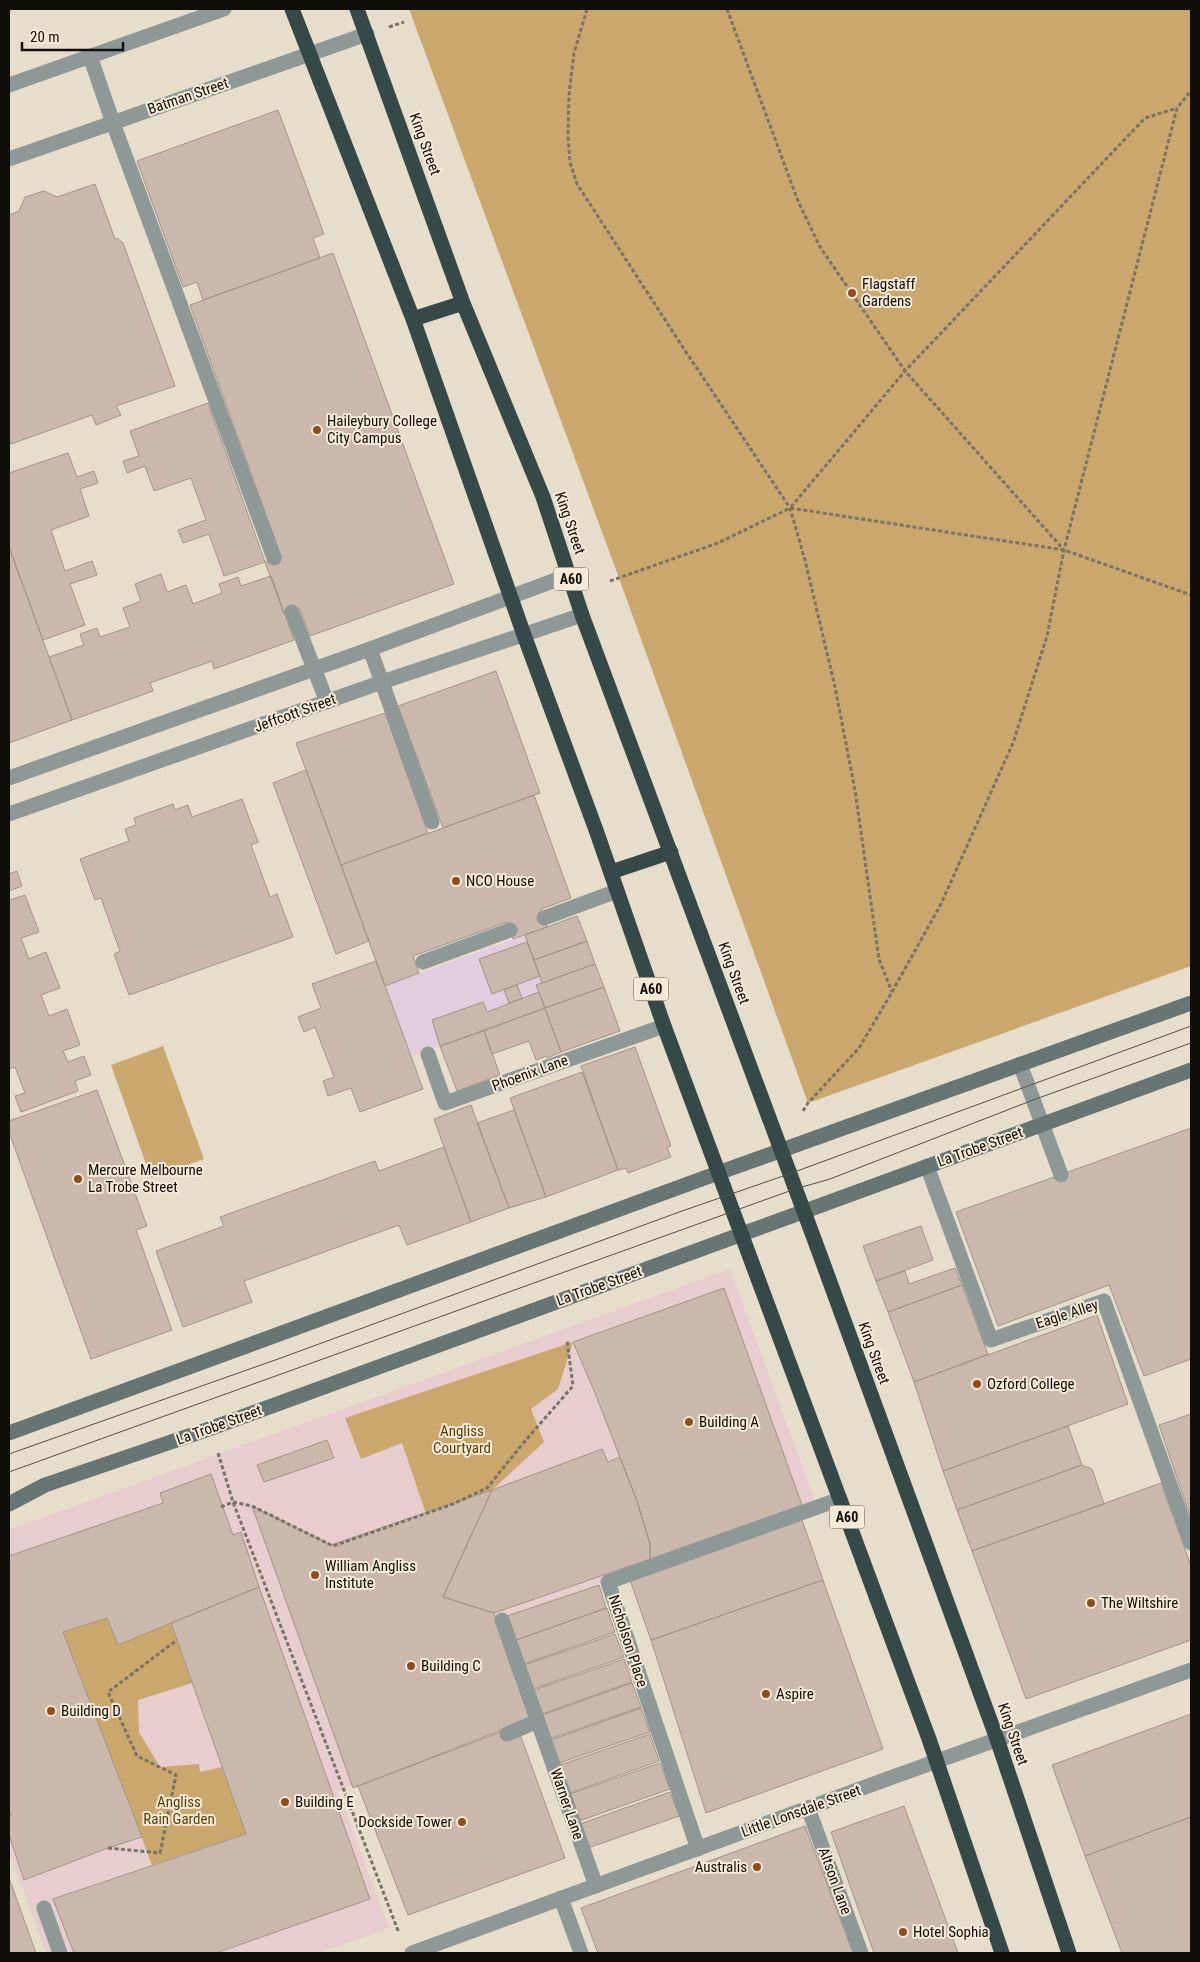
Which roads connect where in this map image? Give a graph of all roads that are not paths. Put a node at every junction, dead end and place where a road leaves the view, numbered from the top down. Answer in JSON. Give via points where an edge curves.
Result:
{"nodes":[{"id":1,"x":224,"y":9,"type":"edge"},
{"id":2,"x":292,"y":9,"type":"edge"},
{"id":3,"x":357,"y":9,"type":"edge"},
{"id":4,"x":367,"y":34,"type":"junction"},
{"id":5,"x":310,"y":53,"type":"junction"},
{"id":6,"x":90,"y":56,"type":"junction"},
{"id":7,"x":9,"y":85,"type":"edge"},
{"id":8,"x":113,"y":123,"type":"junction"},
{"id":9,"x":9,"y":159,"type":"edge"},
{"id":10,"x":463,"y":302,"type":"junction"},
{"id":11,"x":413,"y":319,"type":"junction"},
{"id":12,"x":274,"y":558,"type":"dead end"},
{"id":13,"x":570,"y":575,"type":"junction"},
{"id":14,"x":511,"y":597,"type":"junction"},
{"id":15,"x":292,"y":612,"type":"dead end"},
{"id":16,"x":582,"y":616,"type":"junction"},
{"id":17,"x":524,"y":635,"type":"junction"},
{"id":18,"x":370,"y":649,"type":"junction"},
{"id":19,"x":315,"y":668,"type":"junction"},
{"id":20,"x":382,"y":682,"type":"junction"},
{"id":21,"x":327,"y":702,"type":"junction"},
{"id":22,"x":9,"y":778,"type":"edge"},
{"id":23,"x":9,"y":814,"type":"edge"},
{"id":24,"x":432,"y":822,"type":"dead end"},
{"id":25,"x":671,"y":852,"type":"junction"},
{"id":26,"x":611,"y":872,"type":"junction"},
{"id":27,"x":617,"y":892,"type":"junction"},
{"id":28,"x":544,"y":918,"type":"dead end"},
{"id":29,"x":510,"y":930,"type":"dead end"},
{"id":30,"x":423,"y":962,"type":"dead end"},
{"id":31,"x":1191,"y":1003,"type":"edge"},
{"id":32,"x":664,"y":1026,"type":"junction"},
{"id":33,"x":428,"y":1054,"type":"dead end"},
{"id":34,"x":1020,"y":1064,"type":"junction"},
{"id":35,"x":1191,"y":1070,"type":"edge"},
{"id":36,"x":1042,"y":1124,"type":"junction"},
{"id":37,"x":781,"y":1150,"type":"junction"},
{"id":38,"x":927,"y":1166,"type":"junction"},
{"id":39,"x":718,"y":1172,"type":"junction"},
{"id":40,"x":1061,"y":1175,"type":"dead end"},
{"id":41,"x":804,"y":1212,"type":"junction"},
{"id":42,"x":741,"y":1234,"type":"junction"},
{"id":43,"x":9,"y":1433,"type":"edge"},
{"id":44,"x":840,"y":1499,"type":"junction"},
{"id":45,"x":9,"y":1504,"type":"edge"},
{"id":46,"x":1191,"y":1543,"type":"edge"},
{"id":47,"x":502,"y":1620,"type":"dead end"},
{"id":48,"x":1191,"y":1670,"type":"edge"},
{"id":49,"x":538,"y":1721,"type":"junction"},
{"id":50,"x":507,"y":1734,"type":"dead end"},
{"id":51,"x":997,"y":1739,"type":"junction"},
{"id":52,"x":936,"y":1761,"type":"junction"},
{"id":53,"x":808,"y":1808,"type":"junction"},
{"id":54,"x":698,"y":1849,"type":"junction"},
{"id":55,"x":596,"y":1886,"type":"junction"},
{"id":56,"x":561,"y":1898,"type":"junction"},
{"id":57,"x":44,"y":1908,"type":"dead end"},
{"id":58,"x":60,"y":1953,"type":"edge"},
{"id":59,"x":412,"y":1953,"type":"edge"},
{"id":60,"x":581,"y":1953,"type":"edge"},
{"id":61,"x":861,"y":1953,"type":"edge"},
{"id":62,"x":1002,"y":1953,"type":"edge"},
{"id":63,"x":1069,"y":1953,"type":"edge"}],
"edges":[{"from":1,"to":6,"type":"street"},
{"from":2,"to":5,"type":"highway","number":"A60"},
{"from":3,"to":4,"type":"highway","name":"King Street","number":"A60"},
{"from":4,"to":5,"type":"street","name":"Batman Street"},
{"from":4,"to":10,"type":"highway","name":"King Street","number":"A60"},
{"from":5,"to":8,"type":"street","name":"Batman Street"},
{"from":5,"to":11,"type":"highway","number":"A60"},
{"from":6,"to":7,"type":"street"},
{"from":6,"to":8,"type":"street"},
{"from":8,"to":9,"type":"street","name":"Batman Street"},
{"from":8,"to":12,"type":"street"},
{"from":10,"to":11,"type":"highway"},
{"from":10,"to":13,"type":"highway","name":"King Street","number":"A60","via":[[543,497]]},
{"from":11,"to":14,"type":"highway","number":"A60"},
{"from":13,"to":14,"type":"street"},
{"from":13,"to":16,"type":"highway","name":"King Street","number":"A60"},
{"from":14,"to":17,"type":"highway","number":"A60"},
{"from":14,"to":18,"type":"street"},
{"from":15,"to":19,"type":"street"},
{"from":16,"to":17,"type":"street","name":"Jeffcott Street"},
{"from":16,"to":25,"type":"highway","name":"King Street","number":"A60"},
{"from":17,"to":20,"type":"street","name":"Jeffcott Street"},
{"from":17,"to":26,"type":"highway","number":"A60"},
{"from":18,"to":19,"type":"street"},
{"from":18,"to":20,"type":"street"},
{"from":19,"to":21,"type":"street"},
{"from":19,"to":22,"type":"street"},
{"from":20,"to":21,"type":"street","name":"Jeffcott Street"},
{"from":20,"to":24,"type":"street"},
{"from":21,"to":23,"type":"street","name":"Jeffcott Street"},
{"from":25,"to":26,"type":"highway"},
{"from":25,"to":37,"type":"highway","name":"King Street","number":"A60"},
{"from":26,"to":27,"type":"highway","number":"A60"},
{"from":27,"to":28,"type":"street"},
{"from":27,"to":32,"type":"highway","number":"A60"},
{"from":29,"to":30,"type":"street"},
{"from":31,"to":34,"type":"street"},
{"from":32,"to":33,"type":"street","name":"Phoenix Lane","via":[[445,1103]]},
{"from":32,"to":39,"type":"highway","number":"A60"},
{"from":34,"to":36,"type":"street"},
{"from":34,"to":37,"type":"street"},
{"from":35,"to":36,"type":"street","name":"La Trobe Street"},
{"from":36,"to":38,"type":"street","name":"La Trobe Street"},
{"from":36,"to":40,"type":"street"},
{"from":37,"to":39,"type":"street"},
{"from":37,"to":41,"type":"highway","name":"King Street","number":"A60"},
{"from":38,"to":41,"type":"street","name":"La Trobe Street"},
{"from":38,"to":46,"type":"street","name":"Eagle Alley","via":[[991,1340],[1101,1295]]},
{"from":39,"to":42,"type":"highway","number":"A60"},
{"from":39,"to":43,"type":"street"},
{"from":41,"to":42,"type":"street","name":"La Trobe Street"},
{"from":41,"to":51,"type":"highway","name":"King Street","number":"A60"},
{"from":42,"to":44,"type":"highway","number":"A60"},
{"from":42,"to":45,"type":"street","name":"La Trobe Street","via":[[45,1486]]},
{"from":44,"to":52,"type":"highway","number":"A60"},
{"from":44,"to":54,"type":"street","name":"Nicholson Place","via":[[608,1582]]},
{"from":47,"to":49,"type":"street","name":"Warner Lane"},
{"from":48,"to":51,"type":"street","name":"Little Lonsdale Street"},
{"from":49,"to":50,"type":"street"},
{"from":49,"to":55,"type":"street","name":"Warner Lane"},
{"from":51,"to":52,"type":"street","name":"Little Lonsdale Street"},
{"from":51,"to":63,"type":"highway","name":"King Street","number":"A60"},
{"from":52,"to":53,"type":"street","name":"Little Lonsdale Street"},
{"from":52,"to":62,"type":"highway","number":"A60"},
{"from":53,"to":54,"type":"street","name":"Little Lonsdale Street"},
{"from":53,"to":61,"type":"street","name":"Altson Lane"},
{"from":54,"to":55,"type":"street","name":"Little Lonsdale Street"},
{"from":55,"to":56,"type":"street","name":"Little Lonsdale Street"},
{"from":56,"to":59,"type":"street","name":"Little Lonsdale Street"},
{"from":56,"to":60,"type":"street"},
{"from":57,"to":58,"type":"street"}]}
